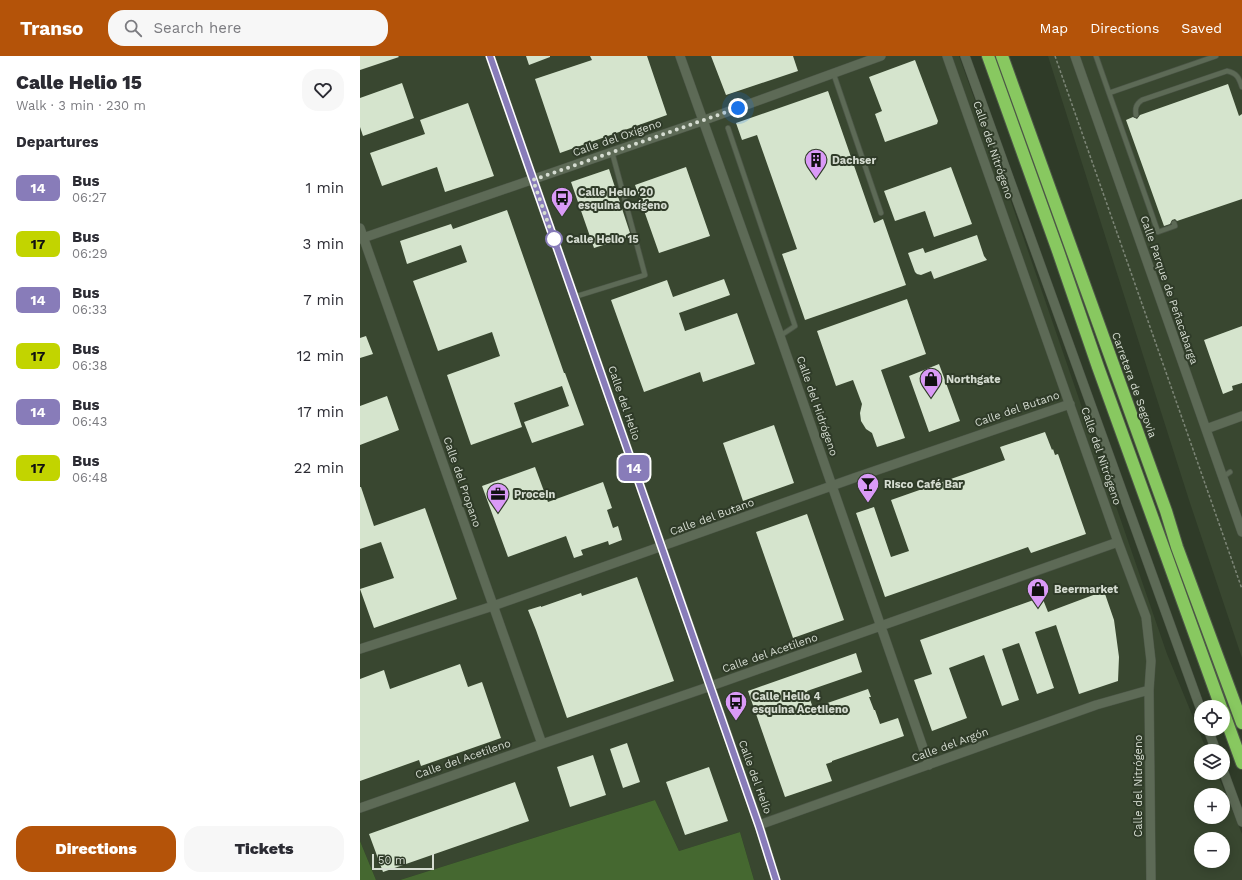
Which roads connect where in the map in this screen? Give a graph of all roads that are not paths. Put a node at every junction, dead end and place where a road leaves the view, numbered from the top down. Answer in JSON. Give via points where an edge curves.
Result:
{"nodes":[{"id":1,"x":490,"y":56,"type":"edge"},
{"id":2,"x":680,"y":56,"type":"edge"},
{"id":3,"x":881,"y":56,"type":"edge"},
{"id":4,"x":947,"y":56,"type":"edge"},
{"id":5,"x":965,"y":56,"type":"edge"},
{"id":6,"x":988,"y":56,"type":"edge"},
{"id":7,"x":1002,"y":56,"type":"edge"},
{"id":8,"x":1075,"y":56,"type":"edge"},
{"id":9,"x":1096,"y":56,"type":"edge"},
{"id":10,"x":1216,"y":56,"type":"edge"},
{"id":11,"x":833,"y":72,"type":"junction"},
{"id":12,"x":1242,"y":87,"type":"edge"},
{"id":13,"x":1109,"y":93,"type":"junction"},
{"id":14,"x":1136,"y":115,"type":"dead end"},
{"id":15,"x":702,"y":121,"type":"junction"},
{"id":16,"x":728,"y":128,"type":"dead end"},
{"id":17,"x":612,"y":152,"type":"junction"},
{"id":18,"x":533,"y":180,"type":"junction"},
{"id":19,"x":881,"y":213,"type":"dead end"},
{"id":20,"x":1174,"y":223,"type":"dead end"},
{"id":21,"x":360,"y":228,"type":"edge"},
{"id":22,"x":362,"y":239,"type":"edge"},
{"id":23,"x":574,"y":298,"type":"junction"},
{"id":24,"x":780,"y":336,"type":"junction"},
{"id":25,"x":1070,"y":404,"type":"junction"},
{"id":26,"x":1242,"y":416,"type":"edge"},
{"id":27,"x":1206,"y":429,"type":"junction"},
{"id":28,"x":831,"y":486,"type":"junction"},
{"id":29,"x":1242,"y":532,"type":"edge"},
{"id":30,"x":1118,"y":542,"type":"junction"},
{"id":31,"x":662,"y":547,"type":"junction"},
{"id":32,"x":493,"y":606,"type":"junction"},
{"id":33,"x":881,"y":626,"type":"junction"},
{"id":34,"x":360,"y":649,"type":"edge"},
{"id":35,"x":711,"y":686,"type":"junction"},
{"id":36,"x":1149,"y":690,"type":"junction"},
{"id":37,"x":1197,"y":700,"type":"edge"},
{"id":38,"x":1219,"y":700,"type":"edge"},
{"id":39,"x":1242,"y":723,"type":"edge"},
{"id":40,"x":1230,"y":730,"type":"edge"},
{"id":41,"x":542,"y":744,"type":"junction"},
{"id":42,"x":1242,"y":763,"type":"edge"},
{"id":43,"x":929,"y":765,"type":"junction"},
{"id":44,"x":1227,"y":780,"type":"edge"},
{"id":45,"x":360,"y":808,"type":"edge"},
{"id":46,"x":1242,"y":822,"type":"edge"},
{"id":47,"x":759,"y":826,"type":"junction"},
{"id":48,"x":1150,"y":879,"type":"edge"},
{"id":49,"x":776,"y":880,"type":"edge"}],
"edges":[{"from":1,"to":18,"type":"street","name":"Calle del Helio"},
{"from":2,"to":15,"type":"street","name":"Calle del Hidrógeno"},
{"from":3,"to":11,"type":"street","name":"Calle del Oxígeno"},
{"from":4,"to":25,"type":"street","name":"Calle del Nitrógeno"},
{"from":5,"to":37,"type":"street"},
{"from":6,"to":38,"type":"highway","via":[[1100,374]]},
{"from":7,"to":39,"type":"highway","name":"Carretera de Segovia"},
{"from":8,"to":27,"type":"street","name":"Calle Parque de Peñacabarga"},
{"from":9,"to":13,"type":"lane"},
{"from":10,"to":13,"type":"lane"},
{"from":11,"to":15,"type":"street","name":"Calle del Oxígeno"},
{"from":11,"to":19,"type":"lane"},
{"from":12,"to":14,"type":"lane","via":[[1239,77],[1227,71],[1142,100],[1136,106]]},
{"from":13,"to":20,"type":"lane","via":[[1158,232],[1176,226]]},
{"from":15,"to":17,"type":"street","name":"Calle del Oxígeno"},
{"from":15,"to":24,"type":"street","name":"Calle del Hidrógeno"},
{"from":16,"to":24,"type":"lane","via":[[795,326]]},
{"from":17,"to":18,"type":"street","name":"Calle del Oxígeno"},
{"from":17,"to":23,"type":"lane","via":[[645,275]]},
{"from":18,"to":22,"type":"street","name":"Calle del Oxígeno"},
{"from":18,"to":23,"type":"street","name":"Calle del Helio"},
{"from":21,"to":22,"type":"street","name":"Calle del Propano"},
{"from":22,"to":32,"type":"street","name":"Calle del Propano"},
{"from":23,"to":31,"type":"street","name":"Calle del Helio"},
{"from":24,"to":28,"type":"street","name":"Calle del Hidrógeno"},
{"from":25,"to":28,"type":"street","name":"Calle del Butano"},
{"from":25,"to":30,"type":"street","name":"Calle del Nitrógeno"},
{"from":26,"to":27,"type":"street"},
{"from":27,"to":29,"type":"street","name":"Calle Parque de Peñacabarga","via":[[1226,475]]},
{"from":28,"to":31,"type":"street","name":"Calle del Butano"},
{"from":28,"to":33,"type":"street","name":"Calle del Hidrógeno"},
{"from":30,"to":33,"type":"street","name":"Calle del Acetileno"},
{"from":30,"to":36,"type":"street","name":"Calle del Nitrógeno","via":[[1146,617],[1151,661]]},
{"from":31,"to":32,"type":"street","name":"Calle del Butano"},
{"from":31,"to":35,"type":"street","name":"Calle del Helio"},
{"from":32,"to":34,"type":"street","name":"Calle del Butano"},
{"from":32,"to":41,"type":"street","name":"Calle del Propano"},
{"from":33,"to":35,"type":"street","name":"Calle del Acetileno"},
{"from":33,"to":43,"type":"street","name":"Calle del Hidrógeno"},
{"from":35,"to":41,"type":"street","name":"Calle del Acetileno"},
{"from":35,"to":47,"type":"street","name":"Calle del Helio"},
{"from":36,"to":43,"type":"street","name":"Calle del Argón","via":[[1096,705]]},
{"from":36,"to":48,"type":"street","name":"Calle del Nitrógeno"},
{"from":40,"to":42,"type":"highway"},
{"from":41,"to":45,"type":"street","name":"Calle del Acetileno"},
{"from":43,"to":47,"type":"street","name":"Calle del Argón"},
{"from":44,"to":46,"type":"street"},
{"from":47,"to":49,"type":"street","name":"Calle del Helio"}]}
